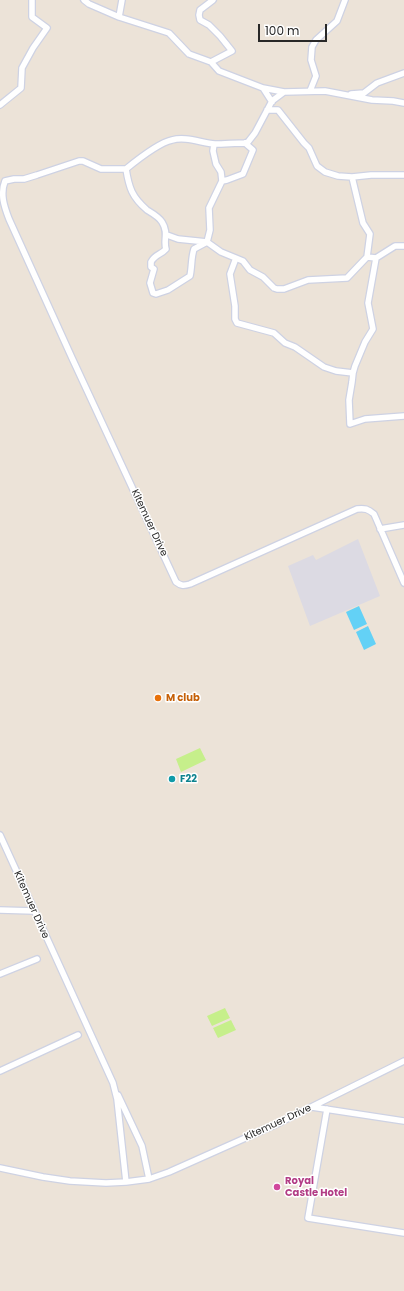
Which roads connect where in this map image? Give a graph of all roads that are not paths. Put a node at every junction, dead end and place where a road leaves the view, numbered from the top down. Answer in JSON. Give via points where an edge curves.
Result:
{"nodes":[{"id":1,"x":32,"y":0,"type":"edge"},
{"id":2,"x":94,"y":0,"type":"edge"},
{"id":3,"x":122,"y":0,"type":"edge"},
{"id":4,"x":213,"y":0,"type":"edge"},
{"id":5,"x":345,"y":0,"type":"edge"},
{"id":6,"x":86,"y":2,"type":"edge"},
{"id":7,"x":119,"y":17,"type":"junction"},
{"id":8,"x":211,"y":62,"type":"junction"},
{"id":9,"x":404,"y":73,"type":"edge"},
{"id":10,"x":264,"y":88,"type":"junction"},
{"id":11,"x":310,"y":90,"type":"junction"},
{"id":12,"x":284,"y":92,"type":"junction"},
{"id":13,"x":345,"y":95,"type":"junction"},
{"id":14,"x":272,"y":102,"type":"junction"},
{"id":15,"x":404,"y":103,"type":"edge"},
{"id":16,"x":0,"y":105,"type":"edge"},
{"id":17,"x":267,"y":110,"type":"junction"},
{"id":18,"x":246,"y":143,"type":"junction"},
{"id":19,"x":214,"y":144,"type":"junction"},
{"id":20,"x":126,"y":169,"type":"junction"},
{"id":21,"x":404,"y":175,"type":"edge"},
{"id":22,"x":352,"y":177,"type":"junction"},
{"id":23,"x":222,"y":180,"type":"junction"},
{"id":24,"x":1,"y":200,"type":"edge"},
{"id":25,"x":167,"y":235,"type":"junction"},
{"id":26,"x":207,"y":242,"type":"junction"},
{"id":27,"x":404,"y":246,"type":"edge"},
{"id":28,"x":236,"y":258,"type":"junction"},
{"id":29,"x":367,"y":258,"type":"junction"},
{"id":30,"x":376,"y":258,"type":"junction"},
{"id":31,"x":352,"y":373,"type":"junction"},
{"id":32,"x":404,"y":416,"type":"edge"},
{"id":33,"x":404,"y":525,"type":"edge"},
{"id":34,"x":380,"y":529,"type":"junction"},
{"id":35,"x":404,"y":583,"type":"edge"},
{"id":36,"x":0,"y":835,"type":"edge"},
{"id":37,"x":0,"y":910,"type":"edge"},
{"id":38,"x":34,"y":911,"type":"junction"},
{"id":39,"x":37,"y":959,"type":"dead end"},
{"id":40,"x":0,"y":974,"type":"edge"},
{"id":41,"x":78,"y":1035,"type":"dead end"},
{"id":42,"x":404,"y":1061,"type":"edge"},
{"id":43,"x":0,"y":1071,"type":"edge"},
{"id":44,"x":113,"y":1084,"type":"junction"},
{"id":45,"x":312,"y":1107,"type":"junction"},
{"id":46,"x":327,"y":1109,"type":"junction"},
{"id":47,"x":404,"y":1121,"type":"edge"},
{"id":48,"x":0,"y":1168,"type":"edge"},
{"id":49,"x":149,"y":1179,"type":"junction"},
{"id":50,"x":126,"y":1182,"type":"junction"},
{"id":51,"x":404,"y":1233,"type":"edge"}],
"edges":[{"from":1,"to":16,"type":"street","via":[[32,18],[47,28],[32,48],[22,68],[21,88]]},
{"from":2,"to":6,"type":"street"},
{"from":3,"to":7,"type":"street"},
{"from":4,"to":8,"type":"street","via":[[200,10],[200,20],[209,25],[232,51]]},
{"from":5,"to":11,"type":"street","via":[[337,21],[312,47],[311,60],[316,76]]},
{"from":6,"to":7,"type":"street"},
{"from":7,"to":8,"type":"street","via":[[169,33],[189,54]]},
{"from":8,"to":10,"type":"street","via":[[219,71]]},
{"from":9,"to":13,"type":"street","via":[[377,83],[364,92]]},
{"from":10,"to":12,"type":"street"},
{"from":10,"to":14,"type":"street"},
{"from":11,"to":12,"type":"street"},
{"from":11,"to":13,"type":"street"},
{"from":12,"to":14,"type":"street"},
{"from":13,"to":15,"type":"street"},
{"from":14,"to":17,"type":"street"},
{"from":17,"to":18,"type":"street","via":[[255,133]]},
{"from":17,"to":22,"type":"street","via":[[278,110],[310,148],[320,169],[338,176]]},
{"from":18,"to":19,"type":"street"},
{"from":18,"to":23,"type":"street","via":[[253,150],[243,174]]},
{"from":19,"to":20,"type":"street","via":[[182,139],[171,140]]},
{"from":19,"to":23,"type":"street","via":[[213,151]]},
{"from":20,"to":24,"type":"street","via":[[101,169],[79,160],[37,176],[5,181],[1,187]]},
{"from":20,"to":25,"type":"street","via":[[131,192],[162,222]]},
{"from":21,"to":22,"type":"street"},
{"from":22,"to":29,"type":"street","via":[[363,223],[370,234]]},
{"from":23,"to":26,"type":"street","via":[[209,208],[210,230]]},
{"from":24,"to":34,"type":"street","name":"Kitemuer Drive","via":[[176,582],[185,586],[190,584],[357,509],[364,508],[374,514]]},
{"from":25,"to":26,"type":"street","via":[[178,239]]},
{"from":25,"to":26,"type":"street","via":[[166,249],[154,256],[151,262],[154,270],[150,283],[155,294],[168,290],[190,276],[194,249]]},
{"from":26,"to":28,"type":"street"},
{"from":27,"to":30,"type":"street","via":[[395,246]]},
{"from":28,"to":29,"type":"street","via":[[274,288],[284,289],[308,280],[347,278]]},
{"from":28,"to":31,"type":"street","via":[[230,274],[237,323],[274,333],[285,343],[324,367]]},
{"from":29,"to":30,"type":"street"},
{"from":30,"to":31,"type":"street","via":[[368,303],[373,329]]},
{"from":31,"to":32,"type":"street","via":[[350,424],[365,419]]},
{"from":33,"to":34,"type":"street"},
{"from":34,"to":35,"type":"street","name":"Kitemuer Drive"},
{"from":36,"to":38,"type":"street","name":"Kitemuer Drive"},
{"from":37,"to":38,"type":"street"},
{"from":38,"to":44,"type":"street","name":"Kitemuer Drive"},
{"from":39,"to":40,"type":"street"},
{"from":41,"to":43,"type":"street"},
{"from":42,"to":45,"type":"street","name":"Kitemuer Drive"},
{"from":44,"to":49,"type":"street","name":"Kitemuer Drive","via":[[142,1146]]},
{"from":44,"to":50,"type":"street","name":"Kitemuer Drive"},
{"from":45,"to":46,"type":"street"},
{"from":45,"to":49,"type":"street","name":"Kitemuer Drive"},
{"from":46,"to":47,"type":"street"},
{"from":46,"to":51,"type":"street","via":[[308,1218]]},
{"from":48,"to":50,"type":"street","via":[[70,1181]]},
{"from":49,"to":50,"type":"street","name":"Kitemuer Drive"}]}
